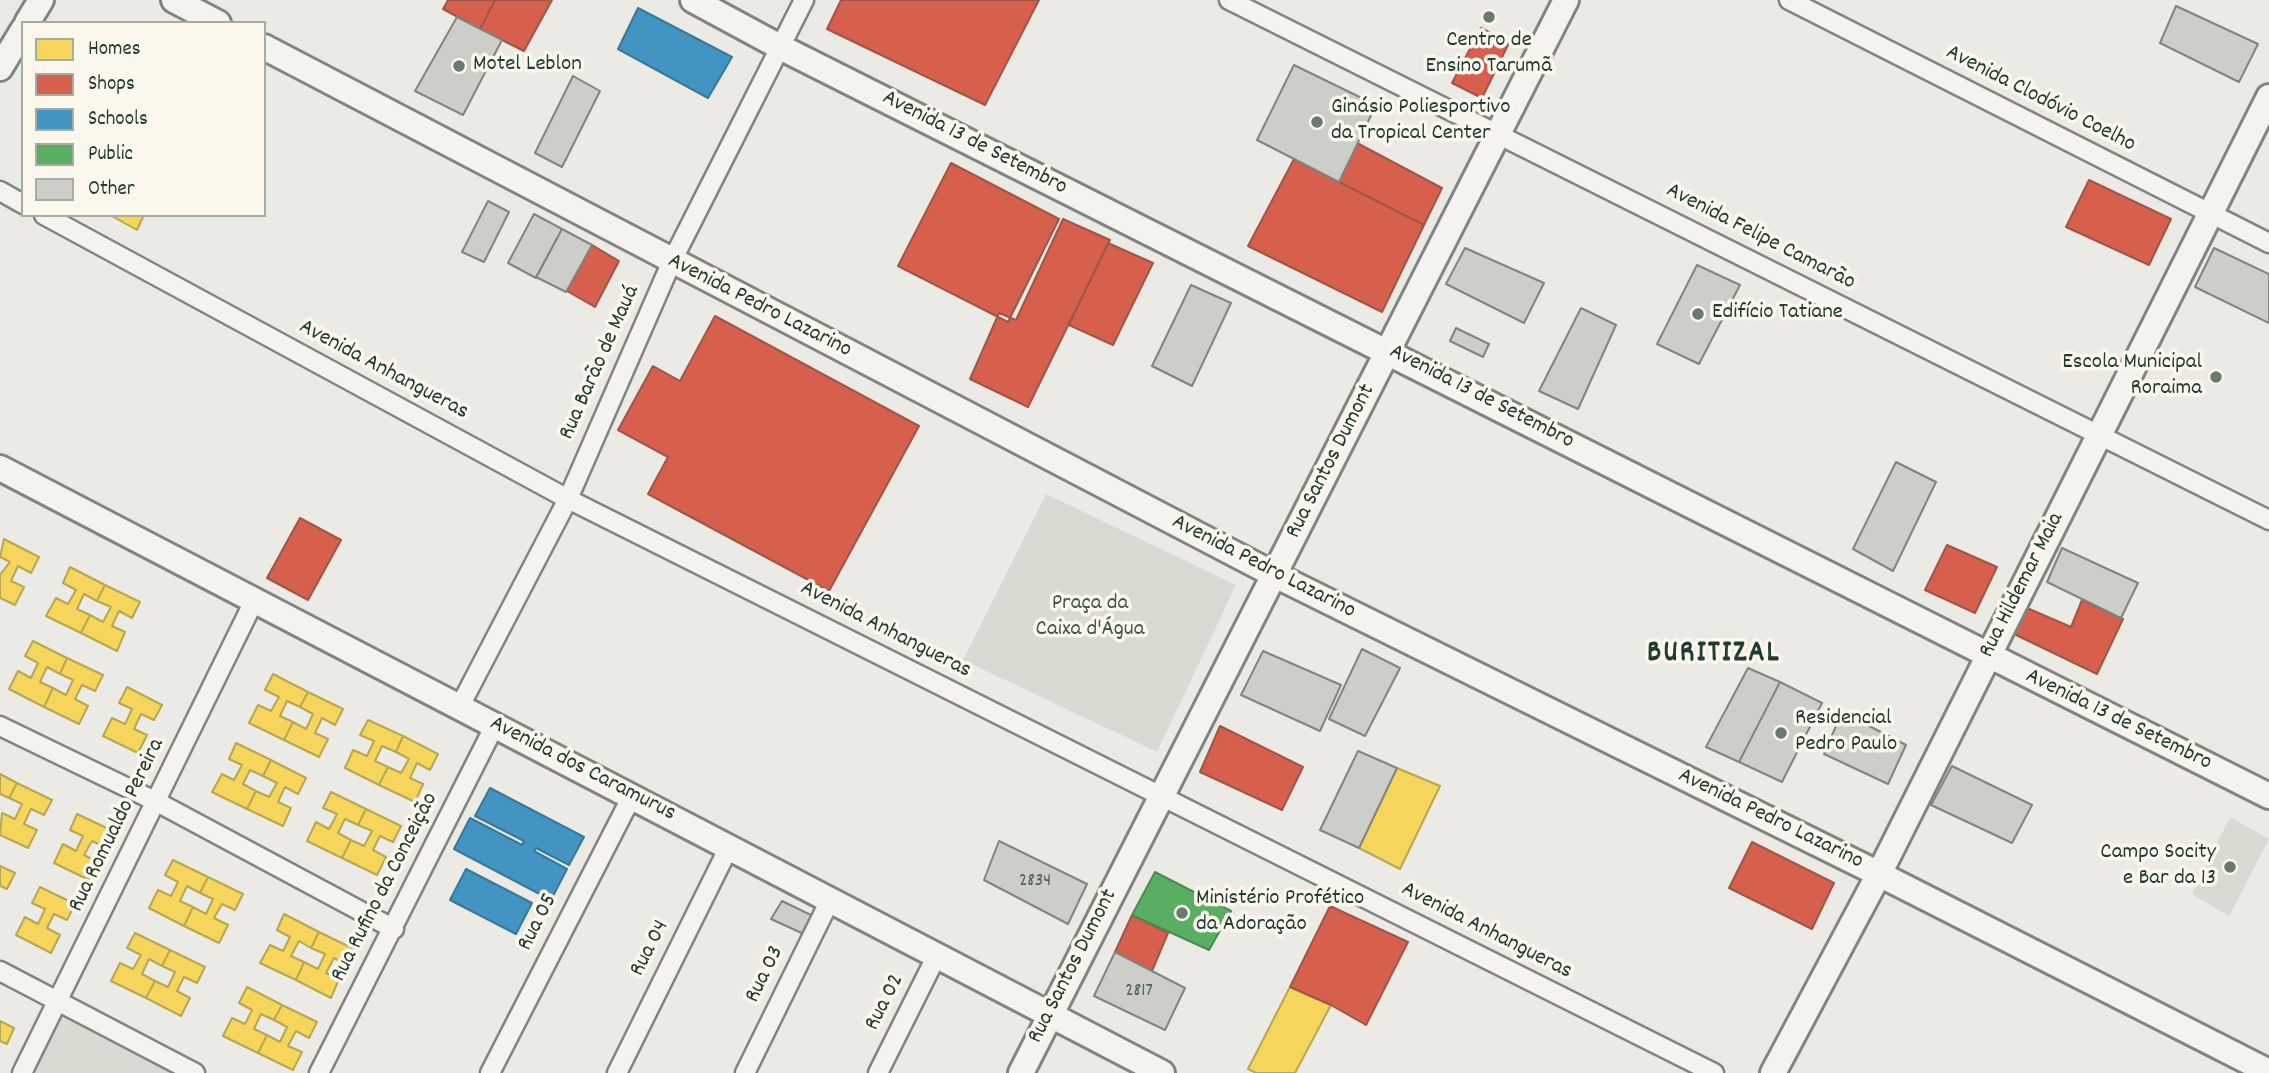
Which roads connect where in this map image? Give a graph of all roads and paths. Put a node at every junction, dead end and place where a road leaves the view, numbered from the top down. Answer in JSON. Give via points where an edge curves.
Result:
{"nodes":[{"id":1,"x":41,"y":0,"type":"edge"},
{"id":2,"x":174,"y":0,"type":"edge"},
{"id":3,"x":693,"y":0,"type":"edge"},
{"id":4,"x":804,"y":0,"type":"edge"},
{"id":5,"x":1229,"y":0,"type":"edge"},
{"id":6,"x":1566,"y":0,"type":"edge"},
{"id":7,"x":1789,"y":0,"type":"edge"},
{"id":8,"x":28,"y":21,"type":"edge"},
{"id":9,"x":214,"y":21,"type":"edge"},
{"id":10,"x":21,"y":33,"type":"edge"},
{"id":11,"x":780,"y":47,"type":"junction"},
{"id":12,"x":266,"y":48,"type":"edge"},
{"id":13,"x":0,"y":68,"type":"edge"},
{"id":14,"x":2269,"y":97,"type":"edge"},
{"id":15,"x":1499,"y":135,"type":"junction"},
{"id":16,"x":0,"y":191,"type":"edge"},
{"id":17,"x":21,"y":203,"type":"edge"},
{"id":18,"x":2211,"y":214,"type":"junction"},
{"id":19,"x":48,"y":217,"type":"edge"},
{"id":20,"x":2269,"y":243,"type":"edge"},
{"id":21,"x":672,"y":261,"type":"junction"},
{"id":22,"x":1388,"y":351,"type":"junction"},
{"id":23,"x":2101,"y":435,"type":"junction"},
{"id":24,"x":0,"y":468,"type":"edge"},
{"id":25,"x":568,"y":499,"type":"junction"},
{"id":26,"x":2269,"y":520,"type":"edge"},
{"id":27,"x":1275,"y":575,"type":"junction"},
{"id":28,"x":255,"y":599,"type":"junction"},
{"id":29,"x":1988,"y":656,"type":"junction"},
{"id":30,"x":460,"y":706,"type":"junction"},
{"id":31,"x":495,"y":725,"type":"junction"},
{"id":32,"x":0,"y":726,"type":"edge"},
{"id":33,"x":632,"y":796,"type":"junction"},
{"id":34,"x":1161,"y":796,"type":"junction"},
{"id":35,"x":2269,"y":796,"type":"edge"},
{"id":36,"x":157,"y":802,"type":"junction"},
{"id":37,"x":730,"y":847,"type":"junction"},
{"id":38,"x":1879,"y":874,"type":"junction"},
{"id":39,"x":831,"y":898,"type":"junction"},
{"id":40,"x":394,"y":929,"type":"junction"},
{"id":41,"x":937,"y":955,"type":"junction"},
{"id":42,"x":0,"y":971,"type":"edge"},
{"id":43,"x":60,"y":1001,"type":"junction"},
{"id":44,"x":1049,"y":1015,"type":"junction"},
{"id":45,"x":2269,"y":1072,"type":"edge"},
{"id":46,"x":22,"y":1073,"type":"edge"},
{"id":47,"x":195,"y":1073,"type":"edge"},
{"id":48,"x":319,"y":1073,"type":"edge"},
{"id":49,"x":490,"y":1073,"type":"edge"},
{"id":50,"x":617,"y":1073,"type":"edge"},
{"id":51,"x":745,"y":1073,"type":"edge"},
{"id":52,"x":878,"y":1073,"type":"edge"},
{"id":53,"x":1021,"y":1073,"type":"edge"},
{"id":54,"x":1162,"y":1073,"type":"edge"},
{"id":55,"x":1714,"y":1073,"type":"edge"},
{"id":56,"x":1773,"y":1073,"type":"edge"}],
"edges":[{"from":1,"to":8,"type":"main road"},
{"from":2,"to":9,"type":"main road"},
{"from":3,"to":11,"type":"main road","name":"Avenida 13 de Setembro"},
{"from":4,"to":11,"type":"street","name":"Rua Barão de Mauá"},
{"from":5,"to":15,"type":"street","name":"Avenida Felipe Camarão"},
{"from":6,"to":15,"type":"main road","name":"Rua Santos Dumont"},
{"from":7,"to":18,"type":"street","name":"Avenida Clodóvio Coelho"},
{"from":10,"to":13,"type":"main road"},
{"from":11,"to":21,"type":"street","name":"Rua Barão de Mauá"},
{"from":11,"to":22,"type":"main road","name":"Avenida 13 de Setembro"},
{"from":12,"to":21,"type":"main road","name":"Avenida Pedro Lazarino"},
{"from":14,"to":18,"type":"main road","name":"Rua Hildemar Maia"},
{"from":15,"to":22,"type":"main road","name":"Rua Santos Dumont"},
{"from":15,"to":23,"type":"street","name":"Avenida Felipe Camarão"},
{"from":16,"to":17,"type":"street"},
{"from":18,"to":20,"type":"street","name":"Avenida Clodóvio Coelho"},
{"from":18,"to":23,"type":"main road","name":"Rua Hildemar Maia"},
{"from":19,"to":25,"type":"street","name":"Avenida Anhangueras"},
{"from":21,"to":25,"type":"street","name":"Rua Barão de Mauá"},
{"from":21,"to":27,"type":"main road","name":"Avenida Pedro Lazarino"},
{"from":22,"to":27,"type":"main road","name":"Rua Santos Dumont"},
{"from":22,"to":29,"type":"main road","name":"Avenida 13 de Setembro"},
{"from":23,"to":26,"type":"street","name":"Avenida Felipe Camarão"},
{"from":23,"to":29,"type":"main road","name":"Rua Hildemar Maia"},
{"from":24,"to":28,"type":"main road","name":"Avenida dos Caramurus"},
{"from":25,"to":30,"type":"street","name":"Rua Barão de Mauá"},
{"from":25,"to":34,"type":"street","name":"Avenida Anhangueras"},
{"from":27,"to":34,"type":"main road","name":"Rua Santos Dumont"},
{"from":27,"to":38,"type":"main road","name":"Avenida Pedro Lazarino"},
{"from":28,"to":30,"type":"main road","name":"Avenida dos Caramurus"},
{"from":28,"to":36,"type":"street","name":"Rua Romualdo Pereira"},
{"from":29,"to":35,"type":"main road","name":"Avenida 13 de Setembro"},
{"from":29,"to":38,"type":"main road","name":"Rua Hildemar Maia"},
{"from":30,"to":31,"type":"main road","name":"Avenida dos Caramurus"},
{"from":31,"to":33,"type":"main road","name":"Avenida dos Caramurus"},
{"from":31,"to":40,"type":"street","name":"Rua Rufino da Conceição"},
{"from":32,"to":36,"type":"street"},
{"from":33,"to":37,"type":"main road","name":"Avenida dos Caramurus"},
{"from":33,"to":49,"type":"street","name":"Rua 05"},
{"from":34,"to":44,"type":"main road","name":"Rua Santos Dumont"},
{"from":34,"to":55,"type":"street","name":"Avenida Anhangueras"},
{"from":36,"to":40,"type":"street"},
{"from":36,"to":43,"type":"street","name":"Rua Romualdo Pereira"},
{"from":37,"to":39,"type":"main road","name":"Avenida dos Caramurus"},
{"from":37,"to":50,"type":"street","name":"Rua 04"},
{"from":38,"to":45,"type":"main road","name":"Avenida Pedro Lazarino"},
{"from":38,"to":56,"type":"main road","name":"Rua Hildemar Maia"},
{"from":39,"to":41,"type":"main road","name":"Avenida dos Caramurus"},
{"from":39,"to":51,"type":"street","name":"Rua 03"},
{"from":40,"to":48,"type":"street","name":"Rua Rufino da Conceição"},
{"from":41,"to":44,"type":"main road","name":"Avenida dos Caramurus"},
{"from":41,"to":52,"type":"street","name":"Rua 02"},
{"from":42,"to":43,"type":"street"},
{"from":43,"to":46,"type":"street","name":"Rua Romualdo Pereira"},
{"from":43,"to":47,"type":"street"},
{"from":44,"to":53,"type":"main road","name":"Rua Santos Dumont"},
{"from":44,"to":54,"type":"main road","name":"Avenida dos Caramurus"}]}
